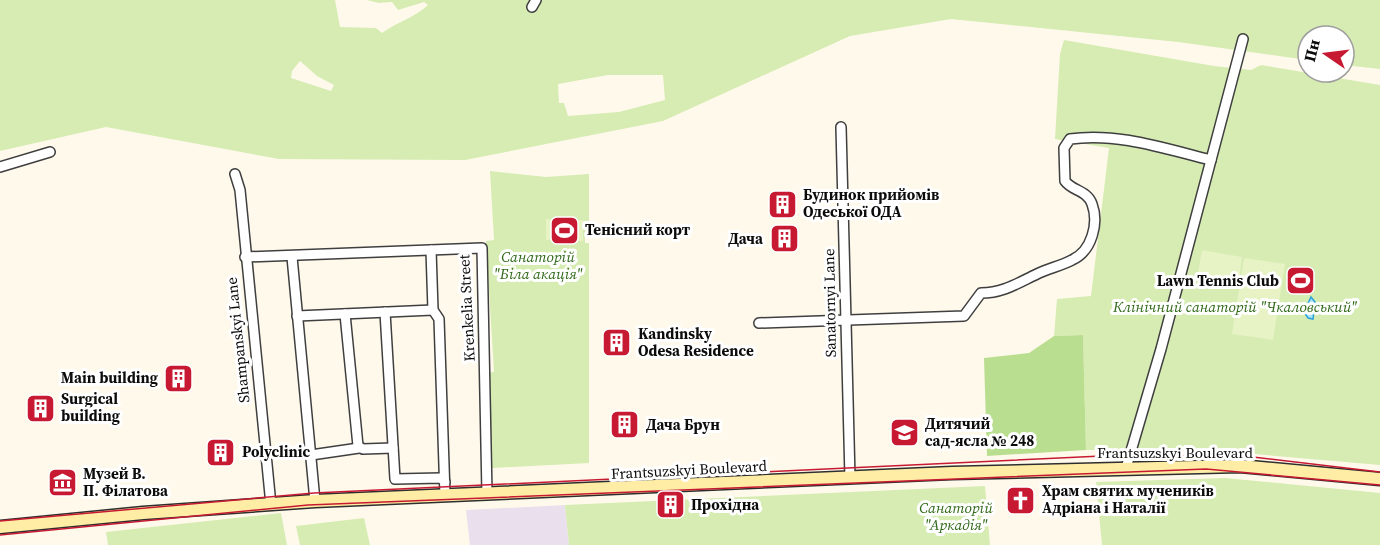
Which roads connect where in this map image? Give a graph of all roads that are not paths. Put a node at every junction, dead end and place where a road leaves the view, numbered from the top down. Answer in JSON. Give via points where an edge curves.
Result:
{"nodes":[{"id":1,"x":1242,"y":39,"type":"dead end"},
{"id":2,"x":841,"y":126,"type":"dead end"},
{"id":3,"x":50,"y":152,"type":"dead end"},
{"id":4,"x":1211,"y":160,"type":"junction"},
{"id":5,"x":0,"y":167,"type":"edge"},
{"id":6,"x":235,"y":174,"type":"dead end"},
{"id":7,"x":432,"y":250,"type":"junction"},
{"id":8,"x":245,"y":257,"type":"junction"},
{"id":9,"x":292,"y":257,"type":"junction"},
{"id":10,"x":433,"y":310,"type":"junction"},
{"id":11,"x":385,"y":312,"type":"junction"},
{"id":12,"x":345,"y":314,"type":"junction"},
{"id":13,"x":297,"y":316,"type":"junction"},
{"id":14,"x":845,"y":319,"type":"junction"},
{"id":15,"x":759,"y":323,"type":"dead end"},
{"id":16,"x":359,"y":448,"type":"junction"},
{"id":17,"x":393,"y":448,"type":"junction"},
{"id":18,"x":311,"y":455,"type":"junction"},
{"id":19,"x":1126,"y":468,"type":"junction"},
{"id":20,"x":850,"y":478,"type":"junction"},
{"id":21,"x":1380,"y":479,"type":"edge"},
{"id":22,"x":445,"y":482,"type":"junction"},
{"id":23,"x":487,"y":494,"type":"junction"},
{"id":24,"x":445,"y":495,"type":"junction"},
{"id":25,"x":315,"y":501,"type":"junction"},
{"id":26,"x":271,"y":505,"type":"junction"},
{"id":27,"x":0,"y":528,"type":"edge"}],
"edges":[{"from":1,"to":4,"type":"street"},
{"from":2,"to":14,"type":"street","name":"Sanatornyi Lane"},
{"from":3,"to":5,"type":"street"},
{"from":4,"to":14,"type":"street","via":[[1130,141],[1070,139],[1064,148],[1065,181],[1090,200],[1095,218],[1092,236],[1073,260],[1010,288],[981,293],[964,316]]},
{"from":4,"to":19,"type":"street"},
{"from":6,"to":8,"type":"street","name":"Shampanskyi Lane","via":[[240,190]]},
{"from":7,"to":9,"type":"street","name":"Krenkelia Street"},
{"from":7,"to":10,"type":"street"},
{"from":7,"to":23,"type":"street","name":"Krenkelia Street","via":[[482,248]]},
{"from":8,"to":9,"type":"street","name":"Krenkelia Street"},
{"from":8,"to":26,"type":"street","name":"Shampanskyi Lane"},
{"from":9,"to":13,"type":"street"},
{"from":10,"to":11,"type":"street"},
{"from":10,"to":22,"type":"street","via":[[439,319]]},
{"from":11,"to":12,"type":"street"},
{"from":11,"to":17,"type":"street"},
{"from":12,"to":13,"type":"street"},
{"from":12,"to":16,"type":"street"},
{"from":13,"to":18,"type":"street"},
{"from":14,"to":15,"type":"street"},
{"from":14,"to":20,"type":"street","name":"Sanatornyi Lane"},
{"from":16,"to":17,"type":"street"},
{"from":16,"to":18,"type":"street"},
{"from":17,"to":22,"type":"street","via":[[395,479],[441,477]]},
{"from":18,"to":25,"type":"street"},
{"from":19,"to":20,"type":"street","name":"Frantsuzskyi Boulevard"},
{"from":19,"to":21,"type":"street","name":"Frantsuzskyi Boulevard","via":[[1240,466]]},
{"from":20,"to":23,"type":"street","name":"Frantsuzskyi Boulevard"},
{"from":22,"to":24,"type":"street"},
{"from":23,"to":24,"type":"street","name":"Frantsuzskyi Boulevard"},
{"from":24,"to":25,"type":"street","name":"Frantsuzskyi Boulevard"},
{"from":25,"to":26,"type":"street","name":"Frantsuzskyi Boulevard"},
{"from":26,"to":27,"type":"street","name":"Frantsuzskyi Boulevard","via":[[153,512]]}]}
